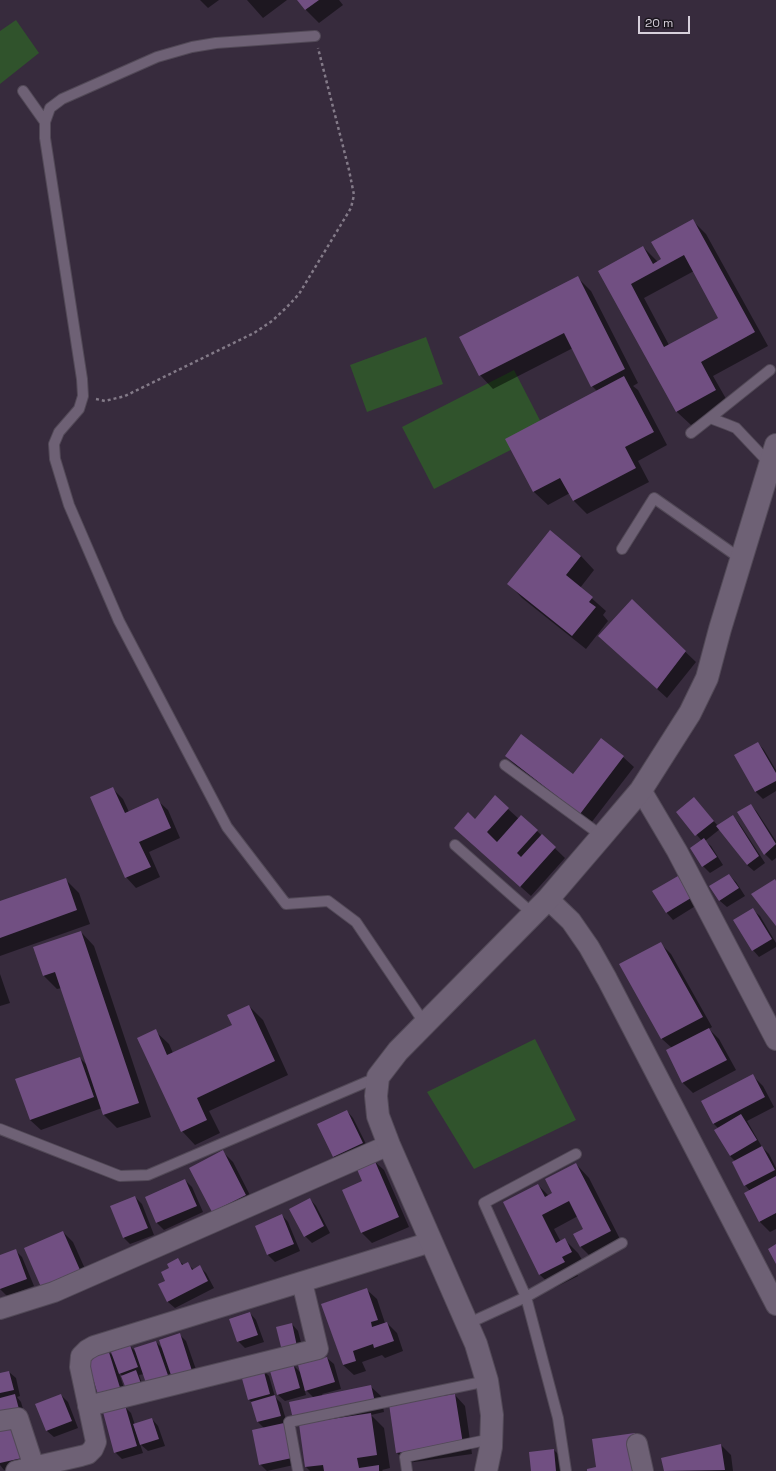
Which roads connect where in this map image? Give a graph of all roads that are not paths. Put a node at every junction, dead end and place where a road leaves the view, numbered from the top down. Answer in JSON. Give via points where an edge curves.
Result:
{"nodes":[{"id":1,"x":315,"y":36,"type":"road end"},
{"id":2,"x":23,"y":91,"type":"dead end"},
{"id":3,"x":45,"y":122,"type":"junction"},
{"id":4,"x":770,"y":370,"type":"dead end"},
{"id":5,"x":710,"y":418,"type":"junction"},
{"id":6,"x":691,"y":433,"type":"dead end"},
{"id":7,"x":774,"y":460,"type":"edge"},
{"id":8,"x":622,"y":549,"type":"dead end"},
{"id":9,"x":741,"y":559,"type":"junction"},
{"id":10,"x":505,"y":765,"type":"dead end"},
{"id":11,"x":641,"y":790,"type":"junction"},
{"id":12,"x":602,"y":836,"type":"junction"},
{"id":13,"x":455,"y":845,"type":"dead end"},
{"id":14,"x":541,"y":907,"type":"junction"},
{"id":15,"x":425,"y":1024,"type":"junction"},
{"id":16,"x":776,"y":1040,"type":"edge"},
{"id":17,"x":378,"y":1077,"type":"junction"},
{"id":18,"x":0,"y":1130,"type":"edge"},
{"id":19,"x":389,"y":1145,"type":"junction"},
{"id":20,"x":576,"y":1154,"type":"dead end"},
{"id":21,"x":431,"y":1242,"type":"junction"},
{"id":22,"x":622,"y":1243,"type":"dead end"},
{"id":23,"x":302,"y":1282,"type":"junction"},
{"id":24,"x":526,"y":1297,"type":"junction"},
{"id":25,"x":776,"y":1305,"type":"edge"},
{"id":26,"x":0,"y":1309,"type":"edge"},
{"id":27,"x":467,"y":1324,"type":"junction"},
{"id":28,"x":487,"y":1381,"type":"junction"},
{"id":29,"x":88,"y":1406,"type":"junction"},
{"id":30,"x":0,"y":1421,"type":"edge"},
{"id":31,"x":491,"y":1439,"type":"junction"},
{"id":32,"x":637,"y":1444,"type":"dead end"},
{"id":33,"x":25,"y":1469,"type":"edge"},
{"id":34,"x":298,"y":1471,"type":"edge"},
{"id":35,"x":408,"y":1471,"type":"edge"},
{"id":36,"x":486,"y":1471,"type":"edge"},
{"id":37,"x":566,"y":1471,"type":"edge"},
{"id":38,"x":643,"y":1471,"type":"edge"}],
"edges":[{"from":1,"to":3,"type":"lane","via":[[216,43],[157,57],[62,99],[50,108]]},
{"from":2,"to":3,"type":"lane"},
{"from":3,"to":15,"type":"lane","via":[[45,138],[82,379],[83,396],[79,409],[60,432],[54,444],[69,505],[119,621],[227,827],[286,904],[328,901],[356,922]]},
{"from":4,"to":5,"type":"lane"},
{"from":5,"to":6,"type":"lane"},
{"from":5,"to":7,"type":"lane","via":[[736,428]]},
{"from":7,"to":9,"type":"street"},
{"from":8,"to":9,"type":"lane","via":[[654,498]]},
{"from":9,"to":11,"type":"street","via":[[707,678],[690,713]]},
{"from":10,"to":12,"type":"lane"},
{"from":11,"to":12,"type":"street"},
{"from":11,"to":16,"type":"street","via":[[677,851]]},
{"from":12,"to":14,"type":"street"},
{"from":13,"to":14,"type":"lane"},
{"from":14,"to":15,"type":"street"},
{"from":14,"to":25,"type":"street","via":[[570,921],[589,947]]},
{"from":15,"to":17,"type":"street","via":[[398,1051]]},
{"from":17,"to":18,"type":"lane","via":[[148,1175],[120,1176]]},
{"from":17,"to":19,"type":"street","via":[[378,1116]]},
{"from":19,"to":21,"type":"street"},
{"from":19,"to":26,"type":"street","via":[[54,1292]]},
{"from":20,"to":24,"type":"lane","via":[[484,1203]]},
{"from":21,"to":23,"type":"street"},
{"from":21,"to":27,"type":"street"},
{"from":22,"to":24,"type":"lane"},
{"from":23,"to":29,"type":"street","via":[[87,1350],[81,1356],[80,1367]]},
{"from":23,"to":29,"type":"street","via":[[318,1349]]},
{"from":24,"to":27,"type":"lane"},
{"from":24,"to":37,"type":"lane","via":[[558,1418]]},
{"from":27,"to":28,"type":"street"},
{"from":28,"to":31,"type":"street","via":[[492,1415]]},
{"from":28,"to":34,"type":"lane","via":[[289,1422]]},
{"from":29,"to":33,"type":"street","via":[[96,1442],[93,1450],[81,1456]]},
{"from":30,"to":33,"type":"street","via":[[18,1418]]},
{"from":31,"to":35,"type":"lane","via":[[405,1457]]},
{"from":31,"to":36,"type":"street"},
{"from":32,"to":38,"type":"street"}]}
